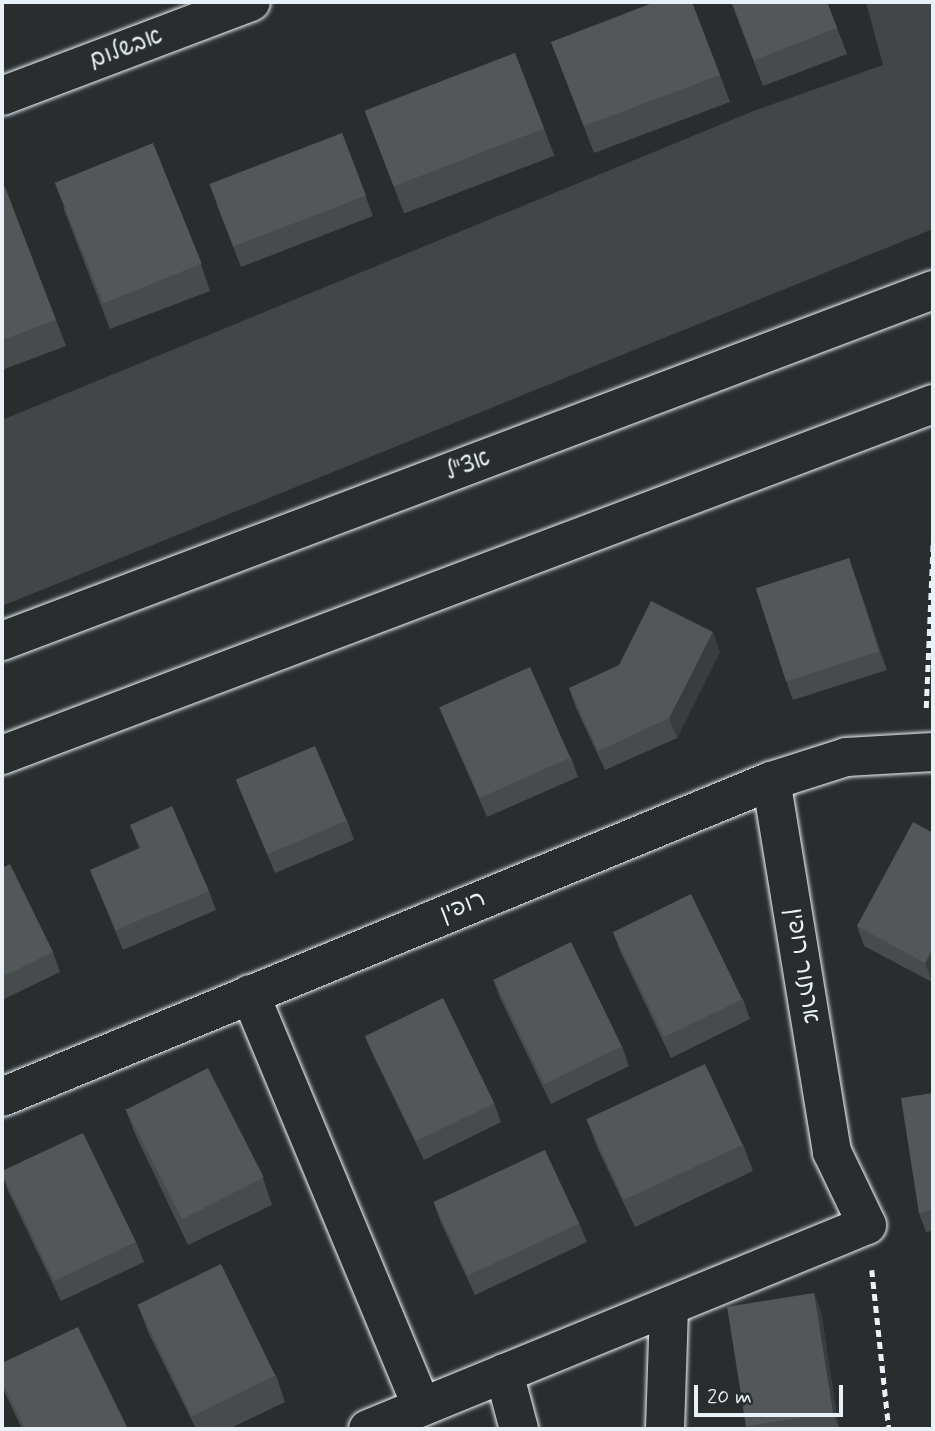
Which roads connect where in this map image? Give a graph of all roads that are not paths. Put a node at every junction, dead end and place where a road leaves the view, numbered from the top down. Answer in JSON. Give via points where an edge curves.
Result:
{"nodes":[{"id":1,"x":251,"y":2,"type":"edge"},
{"id":2,"x":2,"y":96,"type":"edge"},
{"id":3,"x":933,"y":290,"type":"edge"},
{"id":4,"x":933,"y":404,"type":"edge"},
{"id":5,"x":2,"y":641,"type":"edge"},
{"id":6,"x":929,"y":751,"type":"edge"},
{"id":7,"x":2,"y":755,"type":"edge"},
{"id":8,"x":771,"y":780,"type":"junction"},
{"id":9,"x":250,"y":995,"type":"junction"},
{"id":10,"x":2,"y":1097,"type":"edge"},
{"id":11,"x":669,"y":1306,"type":"junction"},
{"id":12,"x":504,"y":1373,"type":"junction"},
{"id":13,"x":422,"y":1407,"type":"junction"},
{"id":14,"x":368,"y":1429,"type":"edge"},
{"id":15,"x":519,"y":1429,"type":"edge"},
{"id":16,"x":666,"y":1429,"type":"edge"}],
"edges":[{"from":1,"to":2,"type":"street","name":"אבשלום"},
{"from":3,"to":5,"type":"street","name":"אצ\"ל"},
{"from":4,"to":7,"type":"street"},
{"from":6,"to":8,"type":"street","name":"רופין","via":[[846,757]]},
{"from":8,"to":9,"type":"street","name":"רופין"},
{"from":8,"to":11,"type":"street","name":"ארתור רופין","via":[[832,1152],[867,1225]]},
{"from":9,"to":10,"type":"street","name":"רופין"},
{"from":9,"to":13,"type":"street"},
{"from":11,"to":12,"type":"street"},
{"from":11,"to":16,"type":"street"},
{"from":12,"to":13,"type":"street"},
{"from":12,"to":15,"type":"street"},
{"from":13,"to":14,"type":"street"}]}
